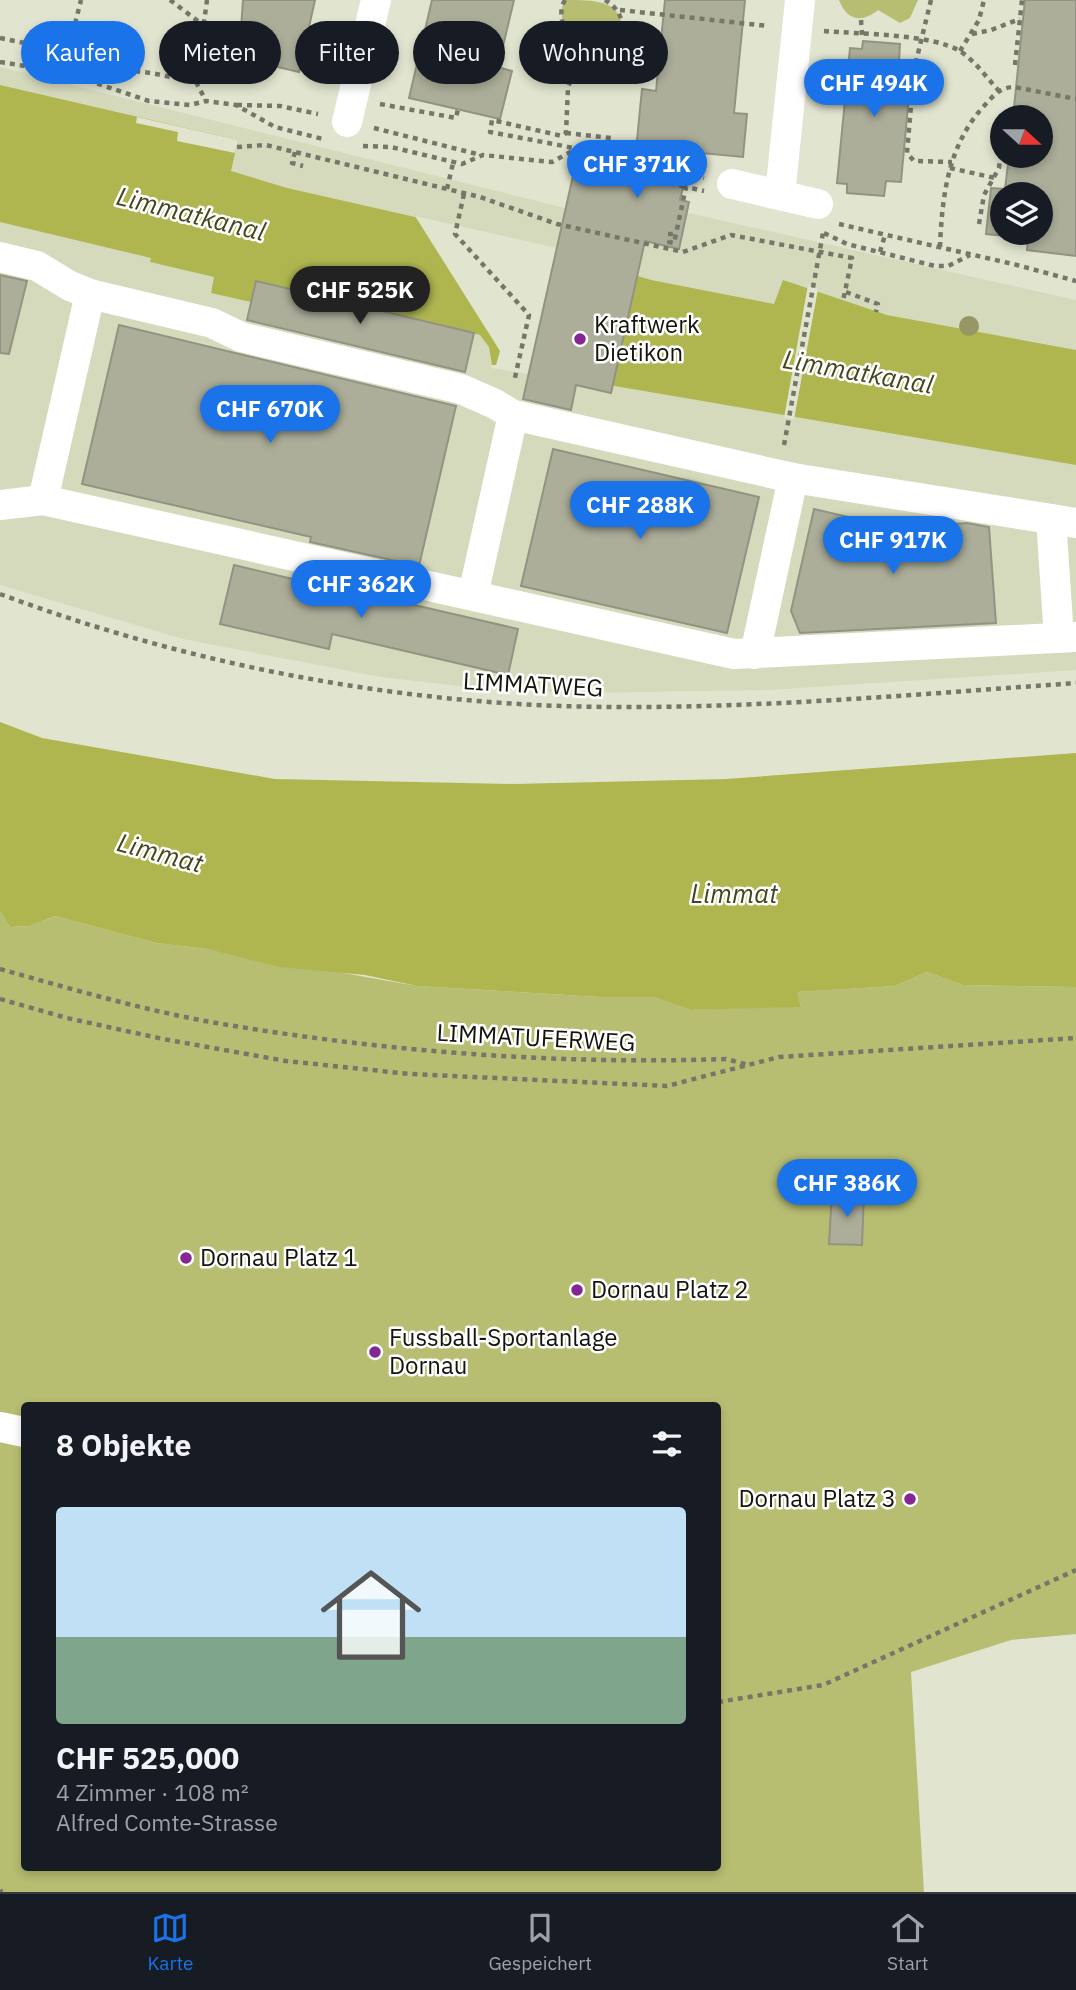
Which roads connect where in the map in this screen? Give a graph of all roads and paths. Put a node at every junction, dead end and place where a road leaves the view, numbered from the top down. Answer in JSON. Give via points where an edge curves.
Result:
{"nodes":[{"id":1,"x":81,"y":0,"type":"edge"},
{"id":2,"x":170,"y":0,"type":"edge"},
{"id":3,"x":207,"y":0,"type":"edge"},
{"id":4,"x":376,"y":0,"type":"edge"},
{"id":5,"x":565,"y":0,"type":"edge"},
{"id":6,"x":605,"y":0,"type":"edge"},
{"id":7,"x":800,"y":0,"type":"edge"},
{"id":8,"x":931,"y":0,"type":"edge"},
{"id":9,"x":984,"y":0,"type":"edge"},
{"id":10,"x":1022,"y":0,"type":"edge"},
{"id":11,"x":619,"y":10,"type":"junction"},
{"id":12,"x":1020,"y":19,"type":"junction"},
{"id":13,"x":861,"y":20,"type":"dead end"},
{"id":14,"x":76,"y":21,"type":"edge"},
{"id":15,"x":199,"y":21,"type":"edge"},
{"id":16,"x":204,"y":21,"type":"edge"},
{"id":17,"x":562,"y":21,"type":"edge"},
{"id":18,"x":621,"y":21,"type":"edge"},
{"id":19,"x":771,"y":26,"type":"dead end"},
{"id":20,"x":823,"y":31,"type":"dead end"},
{"id":21,"x":971,"y":34,"type":"junction"},
{"id":22,"x":862,"y":35,"type":"junction"},
{"id":23,"x":0,"y":38,"type":"edge"},
{"id":24,"x":921,"y":40,"type":"junction"},
{"id":25,"x":21,"y":43,"type":"edge"},
{"id":26,"x":960,"y":51,"type":"junction"},
{"id":27,"x":0,"y":62,"type":"edge"},
{"id":28,"x":21,"y":65,"type":"edge"},
{"id":29,"x":1015,"y":65,"type":"dead end"},
{"id":30,"x":99,"y":84,"type":"edge"},
{"id":31,"x":197,"y":84,"type":"edge"},
{"id":32,"x":570,"y":84,"type":"edge"},
{"id":33,"x":999,"y":91,"type":"junction"},
{"id":34,"x":1076,"y":99,"type":"edge"},
{"id":35,"x":206,"y":101,"type":"junction"},
{"id":36,"x":379,"y":104,"type":"dead end"},
{"id":37,"x":236,"y":105,"type":"junction"},
{"id":38,"x":297,"y":109,"type":"dead end"},
{"id":39,"x":458,"y":109,"type":"dead end"},
{"id":40,"x":566,"y":133,"type":"junction"},
{"id":41,"x":346,"y":136,"type":"junction"},
{"id":42,"x":237,"y":146,"type":"dead end"},
{"id":43,"x":574,"y":150,"type":"junction"},
{"id":44,"x":295,"y":152,"type":"junction"},
{"id":45,"x":483,"y":155,"type":"junction"},
{"id":46,"x":609,"y":157,"type":"junction"},
{"id":47,"x":453,"y":163,"type":"junction"},
{"id":48,"x":582,"y":163,"type":"dead end"},
{"id":49,"x":951,"y":165,"type":"junction"},
{"id":50,"x":303,"y":166,"type":"dead end"},
{"id":51,"x":999,"y":168,"type":"edge"},
{"id":52,"x":995,"y":178,"type":"junction"},
{"id":53,"x":687,"y":187,"type":"junction"},
{"id":54,"x":447,"y":189,"type":"junction"},
{"id":55,"x":697,"y":190,"type":"dead end"},
{"id":56,"x":724,"y":190,"type":"joint"},
{"id":57,"x":464,"y":194,"type":"junction"},
{"id":58,"x":780,"y":195,"type":"junction"},
{"id":59,"x":822,"y":222,"type":"junction"},
{"id":60,"x":979,"y":224,"type":"dead end"},
{"id":61,"x":668,"y":234,"type":"dead end"},
{"id":62,"x":885,"y":235,"type":"junction"},
{"id":63,"x":940,"y":247,"type":"junction"},
{"id":64,"x":819,"y":251,"type":"junction"},
{"id":65,"x":880,"y":252,"type":"junction"},
{"id":66,"x":971,"y":254,"type":"junction"},
{"id":67,"x":0,"y":257,"type":"edge"},
{"id":68,"x":1076,"y":281,"type":"edge"},
{"id":69,"x":846,"y":292,"type":"junction"},
{"id":70,"x":90,"y":294,"type":"junction"},
{"id":71,"x":843,"y":301,"type":"dead end"},
{"id":72,"x":876,"y":312,"type":"dead end"},
{"id":73,"x":510,"y":413,"type":"junction"},
{"id":74,"x":787,"y":430,"type":"dead end"},
{"id":75,"x":793,"y":478,"type":"junction"},
{"id":76,"x":43,"y":500,"type":"junction"},
{"id":77,"x":0,"y":505,"type":"edge"},
{"id":78,"x":1063,"y":521,"type":"edge"},
{"id":79,"x":0,"y":594,"type":"edge"},
{"id":80,"x":473,"y":595,"type":"junction"},
{"id":81,"x":1068,"y":637,"type":"edge"},
{"id":82,"x":755,"y":654,"type":"junction"},
{"id":83,"x":1076,"y":683,"type":"edge"},
{"id":84,"x":0,"y":969,"type":"edge"},
{"id":85,"x":0,"y":999,"type":"edge"},
{"id":86,"x":1076,"y":1038,"type":"edge"},
{"id":87,"x":750,"y":1065,"type":"junction"},
{"id":88,"x":0,"y":1427,"type":"edge"},
{"id":89,"x":21,"y":1431,"type":"edge"},
{"id":90,"x":1076,"y":1570,"type":"edge"},
{"id":91,"x":721,"y":1702,"type":"edge"}],
"edges":[{"from":1,"to":14,"type":"path"},
{"from":2,"to":15,"type":"path"},
{"from":3,"to":16,"type":"path"},
{"from":4,"to":41,"type":"street"},
{"from":5,"to":17,"type":"path"},
{"from":6,"to":11,"type":"path"},
{"from":7,"to":58,"type":"street"},
{"from":8,"to":24,"type":"path"},
{"from":9,"to":21,"type":"path"},
{"from":10,"to":12,"type":"path"},
{"from":11,"to":18,"type":"path"},
{"from":11,"to":19,"type":"path"},
{"from":12,"to":21,"type":"path"},
{"from":12,"to":29,"type":"path"},
{"from":13,"to":22,"type":"path"},
{"from":20,"to":22,"type":"path"},
{"from":21,"to":26,"type":"path"},
{"from":22,"to":24,"type":"path"},
{"from":23,"to":25,"type":"path"},
{"from":24,"to":26,"type":"path"},
{"from":24,"to":49,"type":"path","via":[[914,70],[908,156],[914,162]]},
{"from":26,"to":33,"type":"path"},
{"from":27,"to":28,"type":"path"},
{"from":30,"to":35,"type":"path","via":[[149,101],[194,105]]},
{"from":31,"to":35,"type":"path"},
{"from":32,"to":40,"type":"path"},
{"from":33,"to":34,"type":"path","via":[[1014,87]]},
{"from":33,"to":49,"type":"path","via":[[966,128]]},
{"from":35,"to":37,"type":"path"},
{"from":36,"to":39,"type":"path","via":[[456,118]]},
{"from":37,"to":38,"type":"path"},
{"from":37,"to":41,"type":"path","via":[[275,127]]},
{"from":40,"to":43,"type":"path","via":[[562,136],[492,120],[489,132]]},
{"from":40,"to":46,"type":"path","via":[[611,138]]},
{"from":41,"to":45,"type":"path"},
{"from":41,"to":47,"type":"path"},
{"from":42,"to":44,"type":"path","via":[[263,144]]},
{"from":43,"to":45,"type":"path","via":[[546,163]]},
{"from":43,"to":46,"type":"path"},
{"from":44,"to":50,"type":"path","via":[[292,163]]},
{"from":44,"to":54,"type":"path"},
{"from":45,"to":47,"type":"path","via":[[466,164]]},
{"from":46,"to":56,"type":"path","via":[[707,179],[705,191]]},
{"from":47,"to":54,"type":"path"},
{"from":48,"to":53,"type":"path"},
{"from":49,"to":52,"type":"path"},
{"from":49,"to":63,"type":"path","via":[[942,198]]},
{"from":51,"to":52,"type":"path"},
{"from":52,"to":60,"type":"path","via":[[985,195]]},
{"from":53,"to":55,"type":"path"},
{"from":53,"to":61,"type":"path","via":[[674,243],[669,242]]},
{"from":54,"to":57,"type":"path"},
{"from":56,"to":58,"type":"street"},
{"from":57,"to":64,"type":"path","via":[[557,224],[683,252],[731,235]]},
{"from":57,"to":73,"type":"path","via":[[455,234],[529,315]]},
{"from":58,"to":59,"type":"street"},
{"from":59,"to":62,"type":"path"},
{"from":59,"to":64,"type":"path"},
{"from":59,"to":65,"type":"path","via":[[846,244]]},
{"from":62,"to":63,"type":"path"},
{"from":62,"to":65,"type":"path"},
{"from":63,"to":66,"type":"path"},
{"from":64,"to":69,"type":"path","via":[[852,258]]},
{"from":64,"to":74,"type":"path"},
{"from":65,"to":66,"type":"path","via":[[940,267]]},
{"from":66,"to":68,"type":"path"},
{"from":67,"to":70,"type":"street","via":[[37,266]]},
{"from":69,"to":71,"type":"path"},
{"from":69,"to":72,"type":"path","via":[[878,304]]},
{"from":70,"to":73,"type":"street","via":[[212,323],[241,338],[461,389]]},
{"from":70,"to":76,"type":"street"},
{"from":73,"to":75,"type":"street"},
{"from":73,"to":80,"type":"street"},
{"from":75,"to":78,"type":"street"},
{"from":75,"to":82,"type":"street"},
{"from":76,"to":77,"type":"street"},
{"from":76,"to":80,"type":"street"},
{"from":78,"to":81,"type":"street"},
{"from":79,"to":83,"type":"path","name":"LIMMATWEG","via":[[89,624],[237,663],[369,688],[457,698],[610,707],[745,706]]},
{"from":80,"to":82,"type":"street","via":[[722,652]]},
{"from":81,"to":82,"type":"street"},
{"from":84,"to":87,"type":"path","name":"LIMMATUFERWEG","via":[[203,1020],[321,1038],[432,1052],[550,1059],[726,1059]]},
{"from":85,"to":87,"type":"path","via":[[163,1039],[286,1061],[410,1074],[667,1086]]},
{"from":86,"to":87,"type":"path","name":"LIMMATUFERWEG","via":[[779,1057]]},
{"from":88,"to":89,"type":"street"},
{"from":90,"to":91,"type":"path","via":[[823,1685]]}]}
